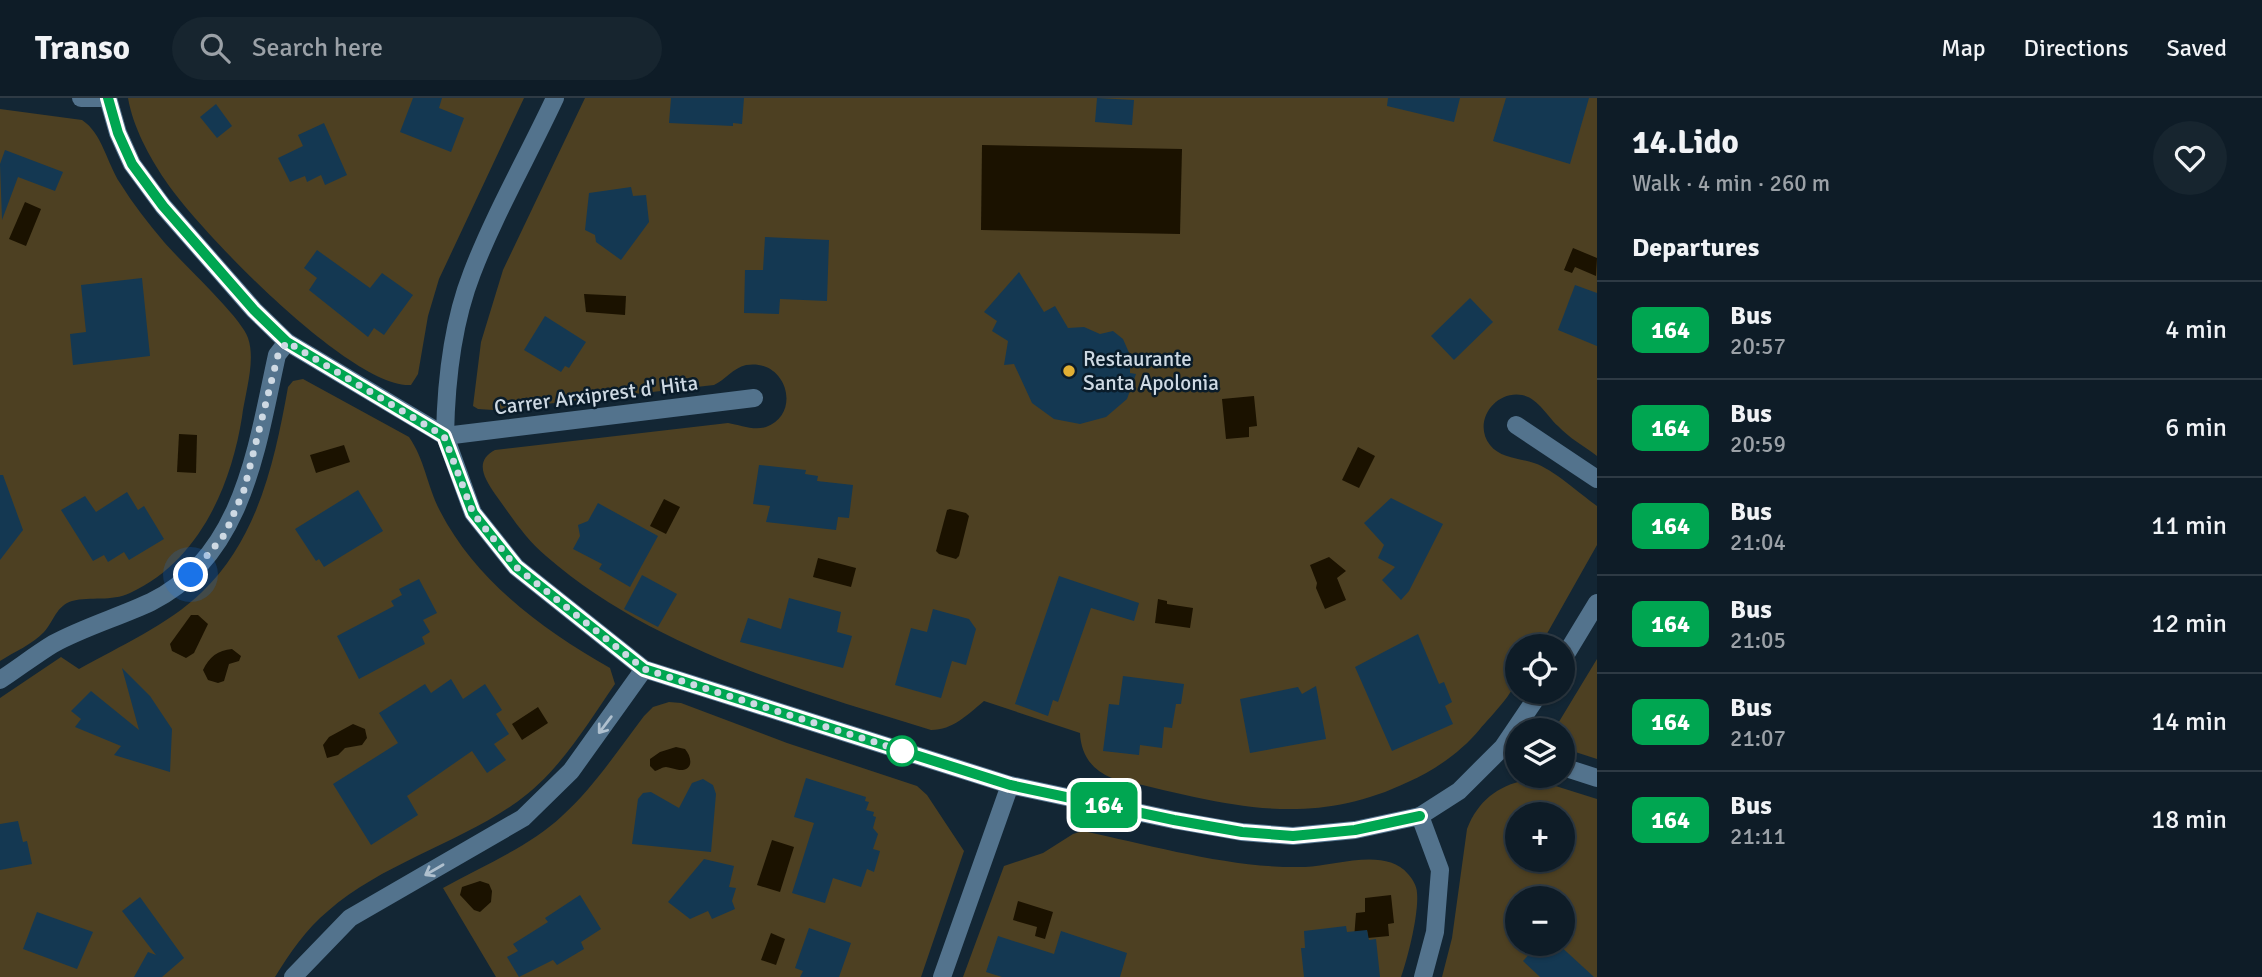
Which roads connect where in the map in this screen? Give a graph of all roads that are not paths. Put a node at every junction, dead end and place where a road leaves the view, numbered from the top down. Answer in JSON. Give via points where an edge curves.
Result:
{"nodes":[{"id":1,"x":81,"y":98,"type":"edge"},
{"id":2,"x":105,"y":98,"type":"edge"},
{"id":3,"x":555,"y":98,"type":"edge"},
{"id":4,"x":287,"y":342,"type":"junction"},
{"id":5,"x":754,"y":398,"type":"dead end"},
{"id":6,"x":1516,"y":425,"type":"dead end"},
{"id":7,"x":444,"y":436,"type":"junction"},
{"id":8,"x":1597,"y":479,"type":"edge"},
{"id":9,"x":1597,"y":603,"type":"edge"},
{"id":10,"x":1575,"y":639,"type":"edge"},
{"id":11,"x":644,"y":669,"type":"junction"},
{"id":12,"x":0,"y":681,"type":"edge"},
{"id":13,"x":1505,"y":754,"type":"edge"},
{"id":14,"x":1575,"y":770,"type":"edge"},
{"id":15,"x":1597,"y":778,"type":"edge"},
{"id":16,"x":1010,"y":785,"type":"junction"},
{"id":17,"x":1420,"y":816,"type":"junction"},
{"id":18,"x":293,"y":977,"type":"edge"},
{"id":19,"x":942,"y":977,"type":"edge"},
{"id":20,"x":1423,"y":977,"type":"edge"}],
"edges":[{"from":1,"to":2,"type":"street"},
{"from":2,"to":4,"type":"street","via":[[132,164],[163,206]]},
{"from":3,"to":7,"type":"street","via":[[471,273],[447,379]]},
{"from":4,"to":7,"type":"street"},
{"from":4,"to":12,"type":"street","via":[[278,355],[244,490],[225,534],[191,575],[152,601],[53,644]]},
{"from":5,"to":7,"type":"street","name":"Carrer Arxiprest d' Hita"},
{"from":6,"to":8,"type":"street"},
{"from":7,"to":11,"type":"street","via":[[473,513],[516,567]]},
{"from":9,"to":10,"type":"street"},
{"from":11,"to":16,"type":"street"},
{"from":11,"to":18,"type":"street","one_way":true,"via":[[571,771],[523,818],[350,918]]},
{"from":13,"to":17,"type":"street"},
{"from":14,"to":15,"type":"street"},
{"from":16,"to":17,"type":"street","via":[[1174,820],[1293,836],[1355,830]]},
{"from":16,"to":19,"type":"street"},
{"from":17,"to":20,"type":"street","via":[[1440,870],[1435,932]]}]}
